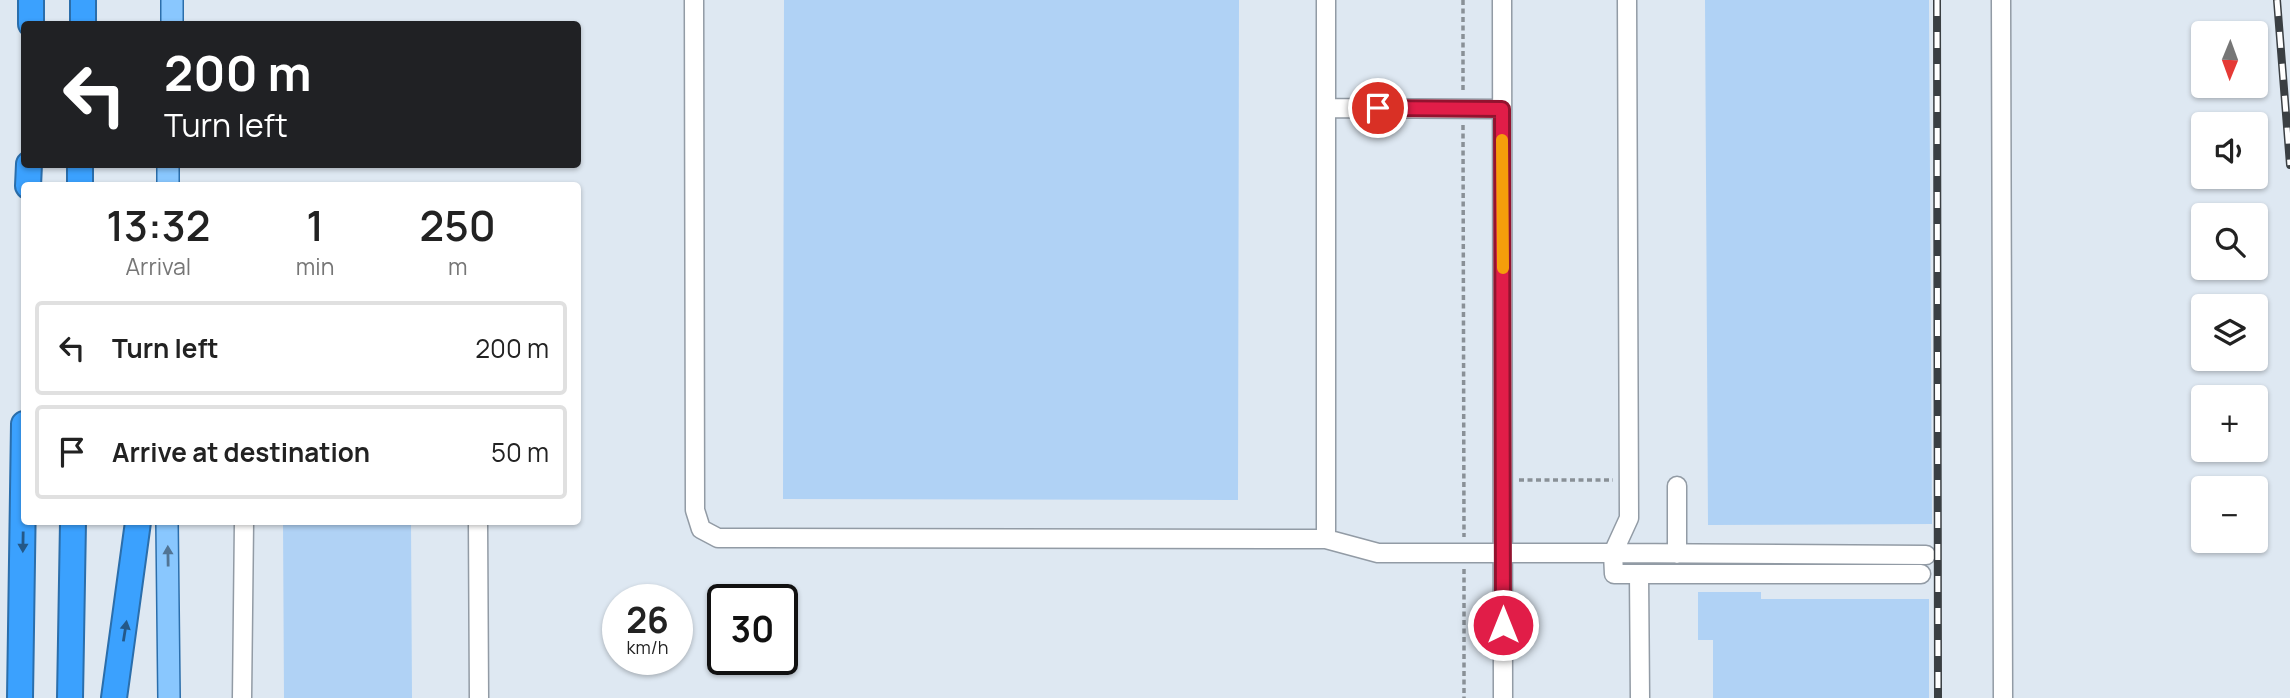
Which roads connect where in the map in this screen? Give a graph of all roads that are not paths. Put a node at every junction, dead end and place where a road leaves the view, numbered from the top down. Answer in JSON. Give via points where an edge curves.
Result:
{"nodes":[{"id":1,"x":31,"y":0,"type":"edge"},
{"id":2,"x":83,"y":0,"type":"edge"},
{"id":3,"x":172,"y":0,"type":"edge"},
{"id":4,"x":694,"y":0,"type":"edge"},
{"id":5,"x":1326,"y":0,"type":"edge"},
{"id":6,"x":1502,"y":0,"type":"edge"},
{"id":7,"x":1627,"y":0,"type":"edge"},
{"id":8,"x":2001,"y":0,"type":"edge"},
{"id":9,"x":31,"y":21,"type":"edge"},
{"id":10,"x":83,"y":21,"type":"edge"},
{"id":11,"x":172,"y":21,"type":"edge"},
{"id":12,"x":1326,"y":108,"type":"junction"},
{"id":13,"x":1502,"y":109,"type":"junction"},
{"id":14,"x":1677,"y":486,"type":"dead end"},
{"id":15,"x":23,"y":525,"type":"edge"},
{"id":16,"x":73,"y":525,"type":"edge"},
{"id":17,"x":138,"y":525,"type":"edge"},
{"id":18,"x":167,"y":525,"type":"edge"},
{"id":19,"x":244,"y":525,"type":"edge"},
{"id":20,"x":478,"y":525,"type":"edge"},
{"id":21,"x":1326,"y":539,"type":"junction"},
{"id":22,"x":1503,"y":552,"type":"junction"},
{"id":23,"x":1613,"y":553,"type":"junction"},
{"id":24,"x":1677,"y":554,"type":"junction"},
{"id":25,"x":1926,"y":555,"type":"dead end"},
{"id":26,"x":1639,"y":574,"type":"junction"},
{"id":27,"x":1921,"y":574,"type":"dead end"},
{"id":28,"x":20,"y":698,"type":"edge"},
{"id":29,"x":70,"y":698,"type":"edge"},
{"id":30,"x":114,"y":698,"type":"edge"},
{"id":31,"x":169,"y":698,"type":"edge"},
{"id":32,"x":242,"y":698,"type":"edge"},
{"id":33,"x":479,"y":698,"type":"edge"},
{"id":34,"x":1503,"y":698,"type":"edge"},
{"id":35,"x":1640,"y":698,"type":"edge"},
{"id":36,"x":2003,"y":698,"type":"edge"}],
"edges":[{"from":1,"to":9,"type":"highway"},
{"from":2,"to":10,"type":"highway"},
{"from":3,"to":11,"type":"main road"},
{"from":4,"to":21,"type":"street","via":[[695,510],[701,529],[718,538]]},
{"from":5,"to":12,"type":"street"},
{"from":6,"to":13,"type":"street"},
{"from":7,"to":23,"type":"street","via":[[1629,518]]},
{"from":8,"to":36,"type":"street"},
{"from":12,"to":13,"type":"street"},
{"from":12,"to":21,"type":"street"},
{"from":13,"to":22,"type":"street"},
{"from":14,"to":24,"type":"street"},
{"from":15,"to":28,"type":"highway","one_way":true},
{"from":16,"to":29,"type":"highway"},
{"from":30,"to":17,"type":"highway","one_way":true},
{"from":31,"to":18,"type":"main road","one_way":true},
{"from":19,"to":32,"type":"street"},
{"from":20,"to":33,"type":"street"},
{"from":21,"to":22,"type":"street","via":[[1378,553]]},
{"from":22,"to":23,"type":"street"},
{"from":22,"to":34,"type":"street"},
{"from":23,"to":24,"type":"street"},
{"from":23,"to":26,"type":"street","via":[[1614,574]]},
{"from":24,"to":25,"type":"street"},
{"from":26,"to":27,"type":"street"},
{"from":26,"to":35,"type":"street"}]}
